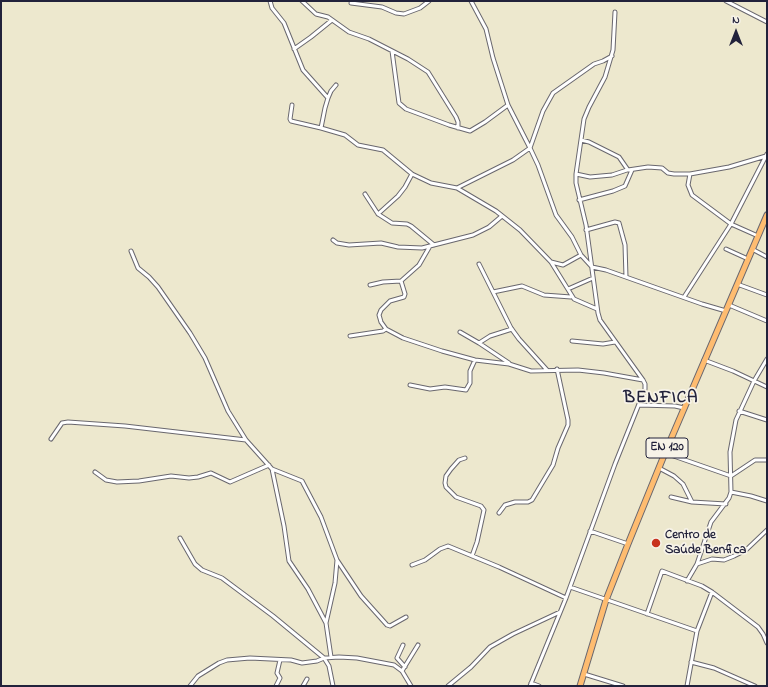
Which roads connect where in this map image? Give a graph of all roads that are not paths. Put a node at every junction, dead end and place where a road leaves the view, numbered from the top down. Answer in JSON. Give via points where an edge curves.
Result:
{"nodes":[{"id":1,"x":270,"y":1,"type":"edge"},
{"id":2,"x":302,"y":1,"type":"edge"},
{"id":3,"x":429,"y":1,"type":"edge"},
{"id":4,"x":471,"y":1,"type":"edge"},
{"id":5,"x":726,"y":1,"type":"edge"},
{"id":6,"x":351,"y":4,"type":"dead end"},
{"id":7,"x":615,"y":12,"type":"dead end"},
{"id":8,"x":332,"y":20,"type":"junction"},
{"id":9,"x":767,"y":22,"type":"edge"},
{"id":10,"x":294,"y":49,"type":"junction"},
{"id":11,"x":392,"y":51,"type":"junction"},
{"id":12,"x":612,"y":56,"type":"junction"},
{"id":13,"x":336,"y":85,"type":"dead end"},
{"id":14,"x":328,"y":98,"type":"junction"},
{"id":15,"x":292,"y":105,"type":"dead end"},
{"id":16,"x":508,"y":105,"type":"junction"},
{"id":17,"x":321,"y":128,"type":"junction"},
{"id":18,"x":458,"y":128,"type":"junction"},
{"id":19,"x":581,"y":140,"type":"junction"},
{"id":20,"x":530,"y":148,"type":"junction"},
{"id":21,"x":766,"y":155,"type":"edge"},
{"id":22,"x":627,"y":170,"type":"junction"},
{"id":23,"x":632,"y":170,"type":"junction"},
{"id":24,"x":412,"y":174,"type":"junction"},
{"id":25,"x":576,"y":174,"type":"junction"},
{"id":26,"x":690,"y":174,"type":"junction"},
{"id":27,"x":457,"y":188,"type":"junction"},
{"id":28,"x":365,"y":194,"type":"dead end"},
{"id":29,"x":579,"y":200,"type":"junction"},
{"id":30,"x":378,"y":214,"type":"junction"},
{"id":31,"x":767,"y":215,"type":"edge"},
{"id":32,"x":502,"y":216,"type":"junction"},
{"id":33,"x":731,"y":224,"type":"junction"},
{"id":34,"x":586,"y":230,"type":"junction"},
{"id":35,"x":758,"y":236,"type":"junction"},
{"id":36,"x":333,"y":240,"type":"dead end"},
{"id":37,"x":432,"y":245,"type":"junction"},
{"id":38,"x":726,"y":248,"type":"dead end"},
{"id":39,"x":752,"y":249,"type":"junction"},
{"id":40,"x":130,"y":251,"type":"dead end"},
{"id":41,"x":581,"y":255,"type":"junction"},
{"id":42,"x":767,"y":257,"type":"edge"},
{"id":43,"x":748,"y":259,"type":"junction"},
{"id":44,"x":551,"y":262,"type":"junction"},
{"id":45,"x":479,"y":264,"type":"dead end"},
{"id":46,"x":563,"y":265,"type":"junction"},
{"id":47,"x":592,"y":268,"type":"junction"},
{"id":48,"x":557,"y":272,"type":"junction"},
{"id":49,"x":593,"y":278,"type":"junction"},
{"id":50,"x":626,"y":278,"type":"junction"},
{"id":51,"x":401,"y":281,"type":"junction"},
{"id":52,"x":737,"y":284,"type":"junction"},
{"id":53,"x":370,"y":285,"type":"dead end"},
{"id":54,"x":568,"y":289,"type":"junction"},
{"id":55,"x":493,"y":292,"type":"junction"},
{"id":56,"x":767,"y":295,"type":"edge"},
{"id":57,"x":571,"y":297,"type":"junction"},
{"id":58,"x":684,"y":297,"type":"junction"},
{"id":59,"x":729,"y":305,"type":"junction"},
{"id":60,"x":597,"y":309,"type":"junction"},
{"id":61,"x":726,"y":311,"type":"junction"},
{"id":62,"x":767,"y":321,"type":"edge"},
{"id":63,"x":386,"y":329,"type":"junction"},
{"id":64,"x":512,"y":329,"type":"junction"},
{"id":65,"x":460,"y":332,"type":"dead end"},
{"id":66,"x":350,"y":336,"type":"dead end"},
{"id":67,"x":572,"y":341,"type":"dead end"},
{"id":68,"x":615,"y":342,"type":"junction"},
{"id":69,"x":480,"y":343,"type":"junction"},
{"id":70,"x":767,"y":359,"type":"edge"},
{"id":71,"x":475,"y":360,"type":"junction"},
{"id":72,"x":704,"y":360,"type":"junction"},
{"id":73,"x":509,"y":364,"type":"junction"},
{"id":74,"x":547,"y":370,"type":"junction"},
{"id":75,"x":557,"y":370,"type":"junction"},
{"id":76,"x":643,"y":380,"type":"junction"},
{"id":77,"x":754,"y":381,"type":"junction"},
{"id":78,"x":410,"y":385,"type":"dead end"},
{"id":79,"x":767,"y":387,"type":"edge"},
{"id":80,"x":639,"y":405,"type":"junction"},
{"id":81,"x":684,"y":408,"type":"junction"},
{"id":82,"x":739,"y":411,"type":"junction"},
{"id":83,"x":767,"y":420,"type":"edge"},
{"id":84,"x":51,"y":439,"type":"dead end"},
{"id":85,"x":246,"y":440,"type":"junction"},
{"id":86,"x":665,"y":453,"type":"junction"},
{"id":87,"x":465,"y":458,"type":"dead end"},
{"id":88,"x":767,"y":460,"type":"edge"},
{"id":89,"x":269,"y":465,"type":"junction"},
{"id":90,"x":659,"y":468,"type":"junction"},
{"id":91,"x":272,"y":469,"type":"junction"},
{"id":92,"x":95,"y":472,"type":"dead end"},
{"id":93,"x":731,"y":476,"type":"junction"},
{"id":94,"x":731,"y":492,"type":"junction"},
{"id":95,"x":670,"y":497,"type":"dead end"},
{"id":96,"x":767,"y":501,"type":"edge"},
{"id":97,"x":692,"y":502,"type":"junction"},
{"id":98,"x":726,"y":504,"type":"junction"},
{"id":99,"x":498,"y":514,"type":"dead end"},
{"id":100,"x":590,"y":530,"type":"junction"},
{"id":101,"x":767,"y":530,"type":"edge"},
{"id":102,"x":180,"y":538,"type":"dead end"},
{"id":103,"x":628,"y":544,"type":"junction"},
{"id":104,"x":472,"y":556,"type":"junction"},
{"id":105,"x":337,"y":560,"type":"junction"},
{"id":106,"x":696,"y":564,"type":"junction"},
{"id":107,"x":412,"y":565,"type":"dead end"},
{"id":108,"x":687,"y":581,"type":"junction"},
{"id":109,"x":570,"y":587,"type":"junction"},
{"id":110,"x":712,"y":592,"type":"junction"},
{"id":111,"x":566,"y":598,"type":"junction"},
{"id":112,"x":606,"y":600,"type":"junction"},
{"id":113,"x":560,"y":611,"type":"junction"},
{"id":114,"x":647,"y":614,"type":"junction"},
{"id":115,"x":406,"y":617,"type":"dead end"},
{"id":116,"x":326,"y":623,"type":"junction"},
{"id":117,"x":697,"y":631,"type":"junction"},
{"id":118,"x":767,"y":643,"type":"edge"},
{"id":119,"x":403,"y":645,"type":"dead end"},
{"id":120,"x":418,"y":646,"type":"dead end"},
{"id":121,"x":331,"y":657,"type":"junction"},
{"id":122,"x":324,"y":658,"type":"junction"},
{"id":123,"x":280,"y":660,"type":"junction"},
{"id":124,"x":691,"y":662,"type":"junction"},
{"id":125,"x":405,"y":667,"type":"junction"},
{"id":126,"x":402,"y":671,"type":"junction"},
{"id":127,"x":584,"y":674,"type":"junction"},
{"id":128,"x":306,"y":679,"type":"dead end"},
{"id":129,"x":530,"y":685,"type":"edge"},
{"id":130,"x":190,"y":686,"type":"edge"},
{"id":131,"x":276,"y":686,"type":"edge"},
{"id":132,"x":303,"y":686,"type":"edge"},
{"id":133,"x":333,"y":686,"type":"edge"},
{"id":134,"x":411,"y":686,"type":"edge"},
{"id":135,"x":448,"y":686,"type":"edge"},
{"id":136,"x":539,"y":686,"type":"edge"},
{"id":137,"x":580,"y":686,"type":"edge"},
{"id":138,"x":623,"y":686,"type":"edge"},
{"id":139,"x":687,"y":686,"type":"edge"},
{"id":140,"x":755,"y":686,"type":"edge"}],
"edges":[{"from":1,"to":10,"type":"street","via":[[272,8],[282,20]]},
{"from":2,"to":8,"type":"street","via":[[316,14]]},
{"from":3,"to":6,"type":"street","via":[[420,8],[404,14],[382,7]]},
{"from":4,"to":16,"type":"street","via":[[486,29]]},
{"from":5,"to":9,"type":"street"},
{"from":7,"to":12,"type":"street"},
{"from":8,"to":10,"type":"street"},
{"from":8,"to":11,"type":"street","via":[[349,32]]},
{"from":10,"to":14,"type":"street","via":[[303,70]]},
{"from":11,"to":18,"type":"street","via":[[431,75],[456,117]]},
{"from":11,"to":18,"type":"street","via":[[399,103],[406,109]]},
{"from":12,"to":19,"type":"street","via":[[605,78],[584,119]]},
{"from":12,"to":20,"type":"street","via":[[594,64],[553,93],[543,111]]},
{"from":13,"to":14,"type":"street"},
{"from":14,"to":17,"type":"street"},
{"from":15,"to":17,"type":"street","via":[[290,121]]},
{"from":16,"to":18,"type":"street","via":[[473,129],[466,131]]},
{"from":16,"to":20,"type":"street"},
{"from":17,"to":24,"type":"street","via":[[345,135],[358,145],[382,150]]},
{"from":19,"to":22,"type":"street","via":[[619,158]]},
{"from":19,"to":25,"type":"street"},
{"from":20,"to":27,"type":"street","via":[[513,160]]},
{"from":20,"to":41,"type":"street","via":[[556,214]]},
{"from":21,"to":26,"type":"street","via":[[729,167]]},
{"from":21,"to":33,"type":"street"},
{"from":22,"to":23,"type":"street"},
{"from":22,"to":25,"type":"street","via":[[612,175],[590,177]]},
{"from":23,"to":26,"type":"street","via":[[662,168],[668,173]]},
{"from":23,"to":29,"type":"street","via":[[625,186]]},
{"from":24,"to":27,"type":"street"},
{"from":24,"to":30,"type":"street","via":[[398,196]]},
{"from":25,"to":29,"type":"street"},
{"from":26,"to":33,"type":"street","via":[[688,185],[692,194]]},
{"from":27,"to":32,"type":"street"},
{"from":28,"to":30,"type":"street"},
{"from":29,"to":34,"type":"street"},
{"from":30,"to":37,"type":"street","via":[[392,223],[411,226]]},
{"from":31,"to":35,"type":"main road","number":"EN 120"},
{"from":32,"to":37,"type":"street","via":[[489,227],[473,235]]},
{"from":32,"to":44,"type":"street","via":[[520,230]]},
{"from":33,"to":35,"type":"street"},
{"from":33,"to":58,"type":"street"},
{"from":34,"to":47,"type":"street"},
{"from":34,"to":50,"type":"street","via":[[615,222],[619,224],[625,245]]},
{"from":35,"to":39,"type":"main road","number":"EN 120"},
{"from":36,"to":37,"type":"street","via":[[348,245],[381,243],[416,248]]},
{"from":37,"to":51,"type":"street","via":[[419,265]]},
{"from":38,"to":43,"type":"street"},
{"from":39,"to":42,"type":"street"},
{"from":39,"to":43,"type":"main road","number":"EN 120"},
{"from":40,"to":85,"type":"street","via":[[138,268],[158,288],[190,333],[205,358],[228,411]]},
{"from":41,"to":46,"type":"street"},
{"from":41,"to":47,"type":"street"},
{"from":43,"to":52,"type":"main road","number":"EN 120"},
{"from":44,"to":46,"type":"street"},
{"from":44,"to":48,"type":"street"},
{"from":45,"to":55,"type":"street"},
{"from":46,"to":48,"type":"street"},
{"from":47,"to":49,"type":"street"},
{"from":47,"to":50,"type":"street","via":[[606,270]]},
{"from":48,"to":54,"type":"street"},
{"from":49,"to":54,"type":"street"},
{"from":49,"to":60,"type":"street"},
{"from":50,"to":58,"type":"street"},
{"from":51,"to":53,"type":"street"},
{"from":51,"to":63,"type":"street","via":[[404,296],[390,301],[379,315]]},
{"from":52,"to":56,"type":"street"},
{"from":52,"to":59,"type":"main road","number":"EN 120"},
{"from":54,"to":57,"type":"street"},
{"from":55,"to":57,"type":"street","via":[[522,286],[544,295]]},
{"from":55,"to":64,"type":"street"},
{"from":57,"to":60,"type":"street"},
{"from":58,"to":61,"type":"street"},
{"from":59,"to":61,"type":"main road","number":"EN 120"},
{"from":59,"to":62,"type":"street"},
{"from":60,"to":68,"type":"street","via":[[600,320]]},
{"from":61,"to":72,"type":"main road","number":"EN 120"},
{"from":63,"to":66,"type":"street"},
{"from":63,"to":71,"type":"street","via":[[403,338]]},
{"from":64,"to":69,"type":"street","via":[[490,336]]},
{"from":64,"to":74,"type":"street"},
{"from":65,"to":69,"type":"street"},
{"from":67,"to":68,"type":"street","via":[[603,344]]},
{"from":68,"to":76,"type":"street"},
{"from":69,"to":73,"type":"street"},
{"from":70,"to":77,"type":"street"},
{"from":71,"to":73,"type":"street"},
{"from":71,"to":78,"type":"street","via":[[466,390],[445,387],[430,389]]},
{"from":72,"to":77,"type":"street"},
{"from":72,"to":81,"type":"main road","number":"EN 120"},
{"from":73,"to":74,"type":"street","via":[[531,371]]},
{"from":74,"to":75,"type":"street"},
{"from":75,"to":76,"type":"street","via":[[604,372]]},
{"from":75,"to":99,"type":"street","via":[[568,425],[550,473],[532,500],[505,505]]},
{"from":76,"to":80,"type":"street","via":[[645,389]]},
{"from":77,"to":79,"type":"street"},
{"from":77,"to":82,"type":"street"},
{"from":80,"to":81,"type":"street"},
{"from":80,"to":100,"type":"street"},
{"from":81,"to":86,"type":"main road","number":"EN 120"},
{"from":82,"to":83,"type":"street"},
{"from":82,"to":93,"type":"street","via":[[730,452]]},
{"from":84,"to":85,"type":"street","via":[[62,423],[68,422]]},
{"from":85,"to":89,"type":"street"},
{"from":86,"to":90,"type":"main road","number":"EN 120"},
{"from":86,"to":93,"type":"street"},
{"from":87,"to":104,"type":"street","via":[[458,460],[451,469],[446,476],[445,484],[456,497],[481,506],[484,510]]},
{"from":88,"to":93,"type":"street","via":[[755,460]]},
{"from":89,"to":91,"type":"street"},
{"from":89,"to":92,"type":"street","via":[[230,482],[211,473],[189,478],[175,476],[117,482],[106,480]]},
{"from":90,"to":97,"type":"street","via":[[684,484]]},
{"from":90,"to":103,"type":"main road","number":"EN 120"},
{"from":91,"to":105,"type":"street","via":[[302,481],[321,516]]},
{"from":91,"to":116,"type":"street","via":[[289,561]]},
{"from":93,"to":94,"type":"street"},
{"from":94,"to":96,"type":"street"},
{"from":94,"to":98,"type":"street"},
{"from":95,"to":97,"type":"street"},
{"from":97,"to":98,"type":"street"},
{"from":98,"to":106,"type":"street","via":[[711,522]]},
{"from":100,"to":103,"type":"street"},
{"from":100,"to":109,"type":"street"},
{"from":101,"to":106,"type":"street","via":[[746,550],[734,556]]},
{"from":102,"to":122,"type":"street","via":[[194,564],[228,582]]},
{"from":103,"to":112,"type":"main road","number":"EN 120"},
{"from":104,"to":107,"type":"street","via":[[448,546]]},
{"from":104,"to":111,"type":"street"},
{"from":105,"to":115,"type":"street","via":[[361,596],[387,625],[390,626]]},
{"from":105,"to":116,"type":"street"},
{"from":106,"to":108,"type":"street"},
{"from":108,"to":110,"type":"street"},
{"from":108,"to":114,"type":"street","via":[[662,571]]},
{"from":109,"to":111,"type":"street"},
{"from":109,"to":112,"type":"street"},
{"from":110,"to":117,"type":"street"},
{"from":110,"to":118,"type":"street","via":[[758,627]]},
{"from":111,"to":113,"type":"street"},
{"from":112,"to":114,"type":"street"},
{"from":112,"to":127,"type":"main road","number":"EN 120"},
{"from":113,"to":129,"type":"street"},
{"from":113,"to":135,"type":"street","via":[[490,647]]},
{"from":114,"to":117,"type":"street"},
{"from":116,"to":121,"type":"street"},
{"from":117,"to":124,"type":"street"},
{"from":119,"to":125,"type":"street","via":[[397,658]]},
{"from":120,"to":125,"type":"street"},
{"from":121,"to":122,"type":"street"},
{"from":121,"to":126,"type":"street","via":[[380,661],[394,665]]},
{"from":122,"to":123,"type":"street","via":[[310,663]]},
{"from":122,"to":133,"type":"street"},
{"from":123,"to":130,"type":"street","via":[[227,660],[198,676]]},
{"from":123,"to":131,"type":"street","via":[[280,678]]},
{"from":124,"to":139,"type":"street"},
{"from":124,"to":140,"type":"street","via":[[714,668]]},
{"from":125,"to":126,"type":"street"},
{"from":126,"to":134,"type":"street"},
{"from":127,"to":137,"type":"main road","number":"EN 120"},
{"from":127,"to":138,"type":"street"},
{"from":128,"to":132,"type":"street"},
{"from":129,"to":136,"type":"street"}]}
